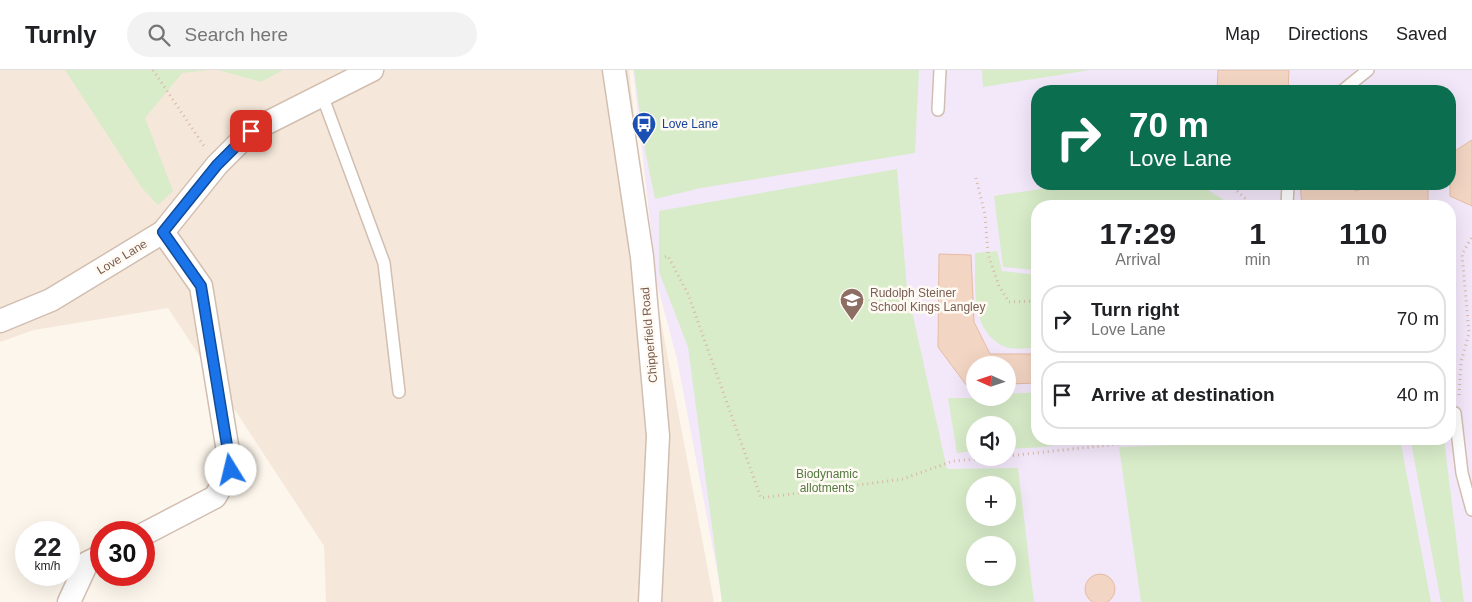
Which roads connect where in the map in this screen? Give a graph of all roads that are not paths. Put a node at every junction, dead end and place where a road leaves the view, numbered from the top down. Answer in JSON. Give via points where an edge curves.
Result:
{"nodes":[{"id":1,"x":372,"y":70,"type":"edge"},
{"id":2,"x":614,"y":70,"type":"edge"},
{"id":3,"x":940,"y":70,"type":"edge"},
{"id":4,"x":1368,"y":70,"type":"edge"},
{"id":5,"x":1349,"y":85,"type":"edge"},
{"id":6,"x":322,"y":95,"type":"junction"},
{"id":7,"x":938,"y":110,"type":"dead end"},
{"id":8,"x":163,"y":232,"type":"junction"},
{"id":9,"x":0,"y":320,"type":"edge"},
{"id":10,"x":398,"y":392,"type":"dead end"},
{"id":11,"x":1456,"y":437,"type":"edge"},
{"id":12,"x":1472,"y":510,"type":"edge"},
{"id":13,"x":155,"y":528,"type":"edge"},
{"id":14,"x":90,"y":561,"type":"edge"},
{"id":15,"x":69,"y":602,"type":"edge"},
{"id":16,"x":650,"y":602,"type":"edge"}],
"edges":[{"from":1,"to":6,"type":"street","name":"Love Lane"},
{"from":2,"to":16,"type":"street","name":"Chipperfield Road","via":[[642,257],[658,436]]},
{"from":3,"to":7,"type":"lane"},
{"from":4,"to":5,"type":"lane"},
{"from":6,"to":8,"type":"street","name":"Love Lane","via":[[251,131],[217,165]]},
{"from":6,"to":10,"type":"lane","via":[[384,263]]},
{"from":8,"to":9,"type":"street","name":"Love Lane","via":[[51,300]]},
{"from":8,"to":13,"type":"street","via":[[201,286],[231,470],[214,498]]},
{"from":11,"to":12,"type":"lane"},
{"from":14,"to":15,"type":"street","via":[[86,563]]}]}
